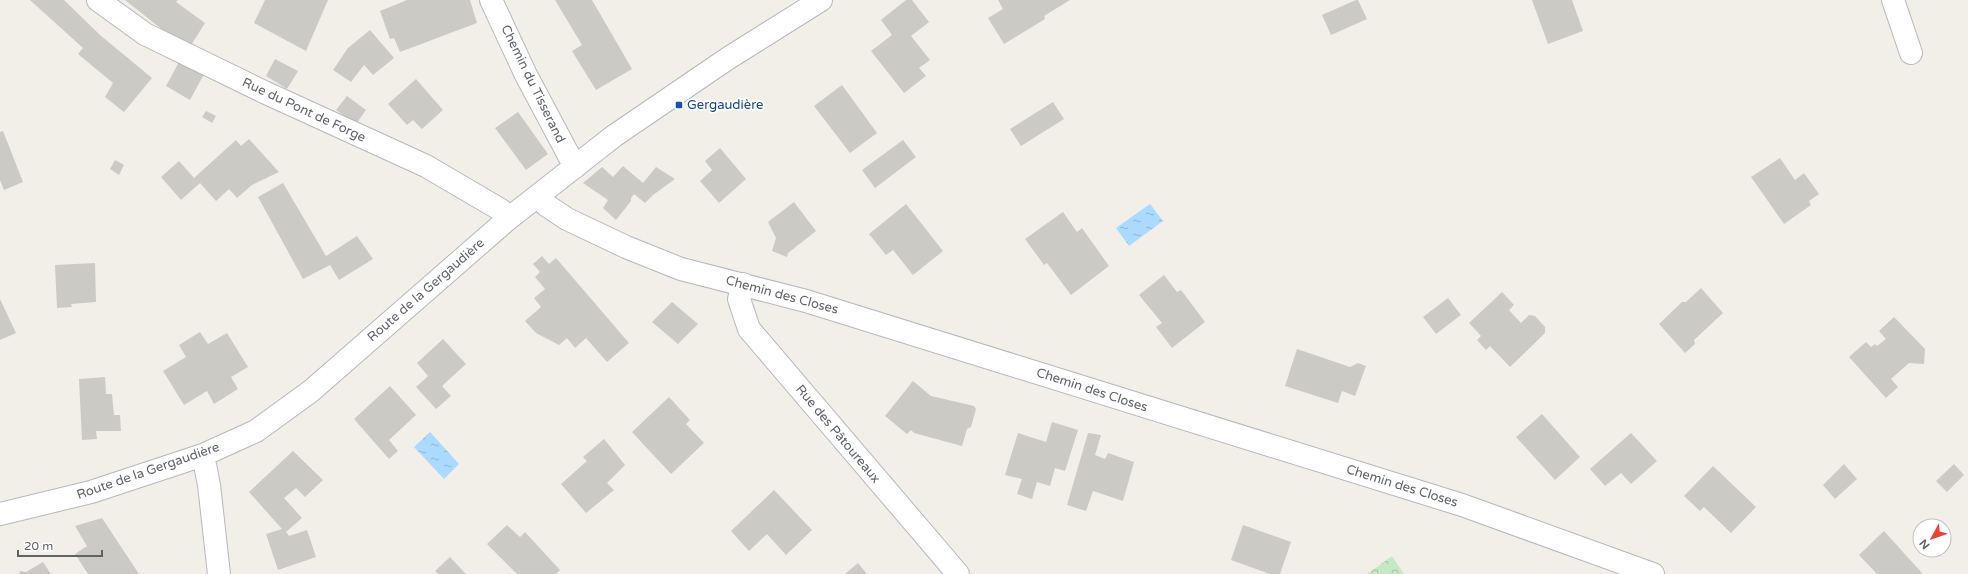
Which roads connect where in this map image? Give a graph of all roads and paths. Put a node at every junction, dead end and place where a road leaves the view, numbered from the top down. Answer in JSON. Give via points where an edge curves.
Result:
{"nodes":[{"id":1,"x":98,"y":0,"type":"edge"},
{"id":2,"x":491,"y":0,"type":"edge"},
{"id":3,"x":821,"y":0,"type":"edge"},
{"id":4,"x":1893,"y":0,"type":"edge"},
{"id":5,"x":1912,"y":53,"type":"dead end"},
{"id":6,"x":575,"y":167,"type":"junction"},
{"id":7,"x":539,"y":195,"type":"junction"},
{"id":8,"x":508,"y":219,"type":"junction"},
{"id":9,"x":742,"y":284,"type":"junction"},
{"id":10,"x":203,"y":455,"type":"junction"},
{"id":11,"x":0,"y":514,"type":"edge"},
{"id":12,"x":219,"y":574,"type":"edge"},
{"id":13,"x":958,"y":574,"type":"edge"},
{"id":14,"x":1653,"y":574,"type":"edge"}],
"edges":[{"from":1,"to":8,"type":"street","name":"Rue du Pont de Forge","via":[[145,34],[426,166],[501,210]]},
{"from":2,"to":6,"type":"street","name":"Chemin du Tisserand","via":[[526,75]]},
{"from":3,"to":6,"type":"street","name":"Route de la Gergaudière","via":[[714,68],[614,136]]},
{"from":4,"to":5,"type":"street"},
{"from":6,"to":7,"type":"street","name":"Route de la Gergaudière"},
{"from":7,"to":8,"type":"street","name":"Route de la Gergaudière"},
{"from":7,"to":9,"type":"street","name":"Chemin des Closes","via":[[546,205],[567,220],[626,248],[681,269]]},
{"from":8,"to":10,"type":"street","name":"Route de la Gergaudière","via":[[311,391],[256,430]]},
{"from":9,"to":13,"type":"street","name":"Rue des Pâtoureaux","via":[[739,299],[749,329]]},
{"from":9,"to":14,"type":"street","name":"Chemin des Closes","via":[[806,301],[1454,502]]},
{"from":10,"to":11,"type":"street","name":"Route de la Gergaudière","via":[[91,492]]},
{"from":10,"to":12,"type":"street"}]}
